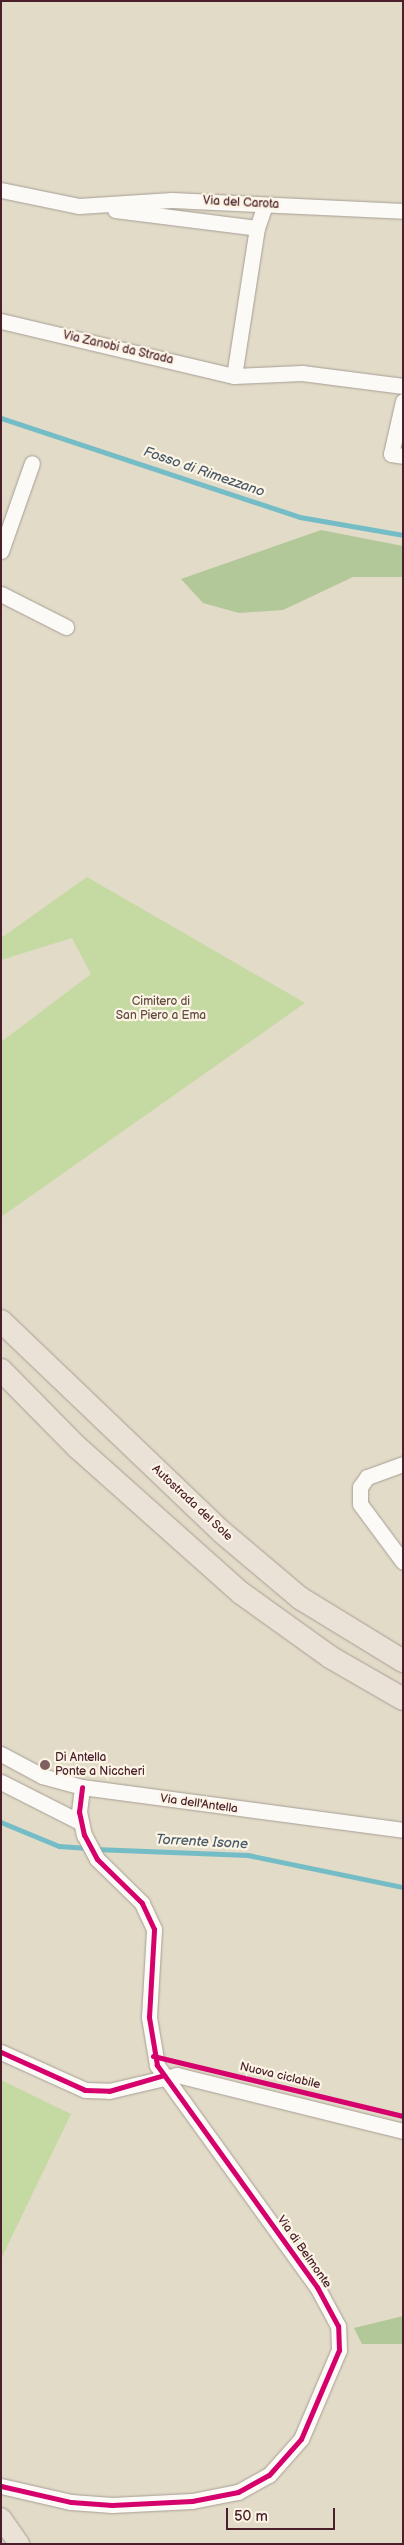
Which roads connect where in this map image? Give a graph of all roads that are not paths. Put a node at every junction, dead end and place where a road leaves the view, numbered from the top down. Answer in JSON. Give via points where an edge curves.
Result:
{"nodes":[{"id":1,"x":1,"y":190,"type":"edge"},
{"id":2,"x":265,"y":205,"type":"junction"},
{"id":3,"x":79,"y":206,"type":"junction"},
{"id":4,"x":403,"y":211,"type":"edge"},
{"id":5,"x":257,"y":228,"type":"junction"},
{"id":6,"x":1,"y":321,"type":"edge"},
{"id":7,"x":234,"y":376,"type":"junction"},
{"id":8,"x":403,"y":386,"type":"edge"},
{"id":9,"x":403,"y":401,"type":"edge"},
{"id":10,"x":403,"y":456,"type":"edge"},
{"id":11,"x":32,"y":463,"type":"dead end"},
{"id":12,"x":1,"y":552,"type":"edge"},
{"id":13,"x":1,"y":594,"type":"edge"},
{"id":14,"x":66,"y":627,"type":"dead end"},
{"id":15,"x":1,"y":1321,"type":"edge"},
{"id":16,"x":1,"y":1370,"type":"edge"},
{"id":17,"x":403,"y":1464,"type":"edge"},
{"id":18,"x":403,"y":1562,"type":"edge"},
{"id":19,"x":403,"y":1661,"type":"edge"},
{"id":20,"x":403,"y":1699,"type":"edge"},
{"id":21,"x":1,"y":1754,"type":"edge"},
{"id":22,"x":1,"y":1782,"type":"edge"},
{"id":23,"x":82,"y":1787,"type":"junction"},
{"id":24,"x":80,"y":1822,"type":"junction"},
{"id":25,"x":403,"y":1830,"type":"edge"},
{"id":26,"x":1,"y":2052,"type":"edge"},
{"id":27,"x":164,"y":2075,"type":"junction"},
{"id":28,"x":403,"y":2132,"type":"edge"},
{"id":29,"x":1,"y":2486,"type":"edge"},
{"id":30,"x":1,"y":2518,"type":"edge"},
{"id":31,"x":19,"y":2544,"type":"edge"}],
"edges":[{"from":1,"to":3,"type":"street","name":"Via del Carota"},
{"from":2,"to":3,"type":"street","name":"Via del Carota","via":[[172,200]]},
{"from":2,"to":4,"type":"street","name":"Via del Carota"},
{"from":2,"to":5,"type":"street"},
{"from":3,"to":5,"type":"street","name":"Via del Carota"},
{"from":5,"to":7,"type":"street"},
{"from":6,"to":7,"type":"street","name":"Via Zanobi da Strada"},
{"from":7,"to":8,"type":"street","name":"Via Zanobi da Strada","via":[[302,373]]},
{"from":9,"to":10,"type":"street","via":[[390,454]]},
{"from":11,"to":12,"type":"street"},
{"from":13,"to":14,"type":"street"},
{"from":15,"to":19,"type":"highway","name":"Autostrada del Sole","via":[[237,1544],[300,1598]]},
{"from":16,"to":20,"type":"highway","via":[[77,1447],[241,1593],[330,1657]]},
{"from":17,"to":18,"type":"street","via":[[367,1477],[360,1487],[360,1504]]},
{"from":21,"to":23,"type":"street","name":"Via dell'Antella","via":[[42,1776]]},
{"from":22,"to":24,"type":"street"},
{"from":23,"to":24,"type":"street","name":"Via di Belmonte"},
{"from":23,"to":25,"type":"street","name":"Via dell'Antella"},
{"from":24,"to":27,"type":"street","name":"Via di Belmonte","via":[[97,1859],[142,1903],[154,1929],[150,2036],[153,2056]]},
{"from":26,"to":27,"type":"street","via":[[85,2090],[109,2091]]},
{"from":27,"to":28,"type":"street"},
{"from":27,"to":29,"type":"street","name":"Via di Belmonte","via":[[293,2252],[335,2317],[340,2350],[327,2386],[289,2455],[269,2475],[238,2492],[192,2501],[112,2505],[71,2502]]},
{"from":30,"to":31,"type":"main road"}]}
